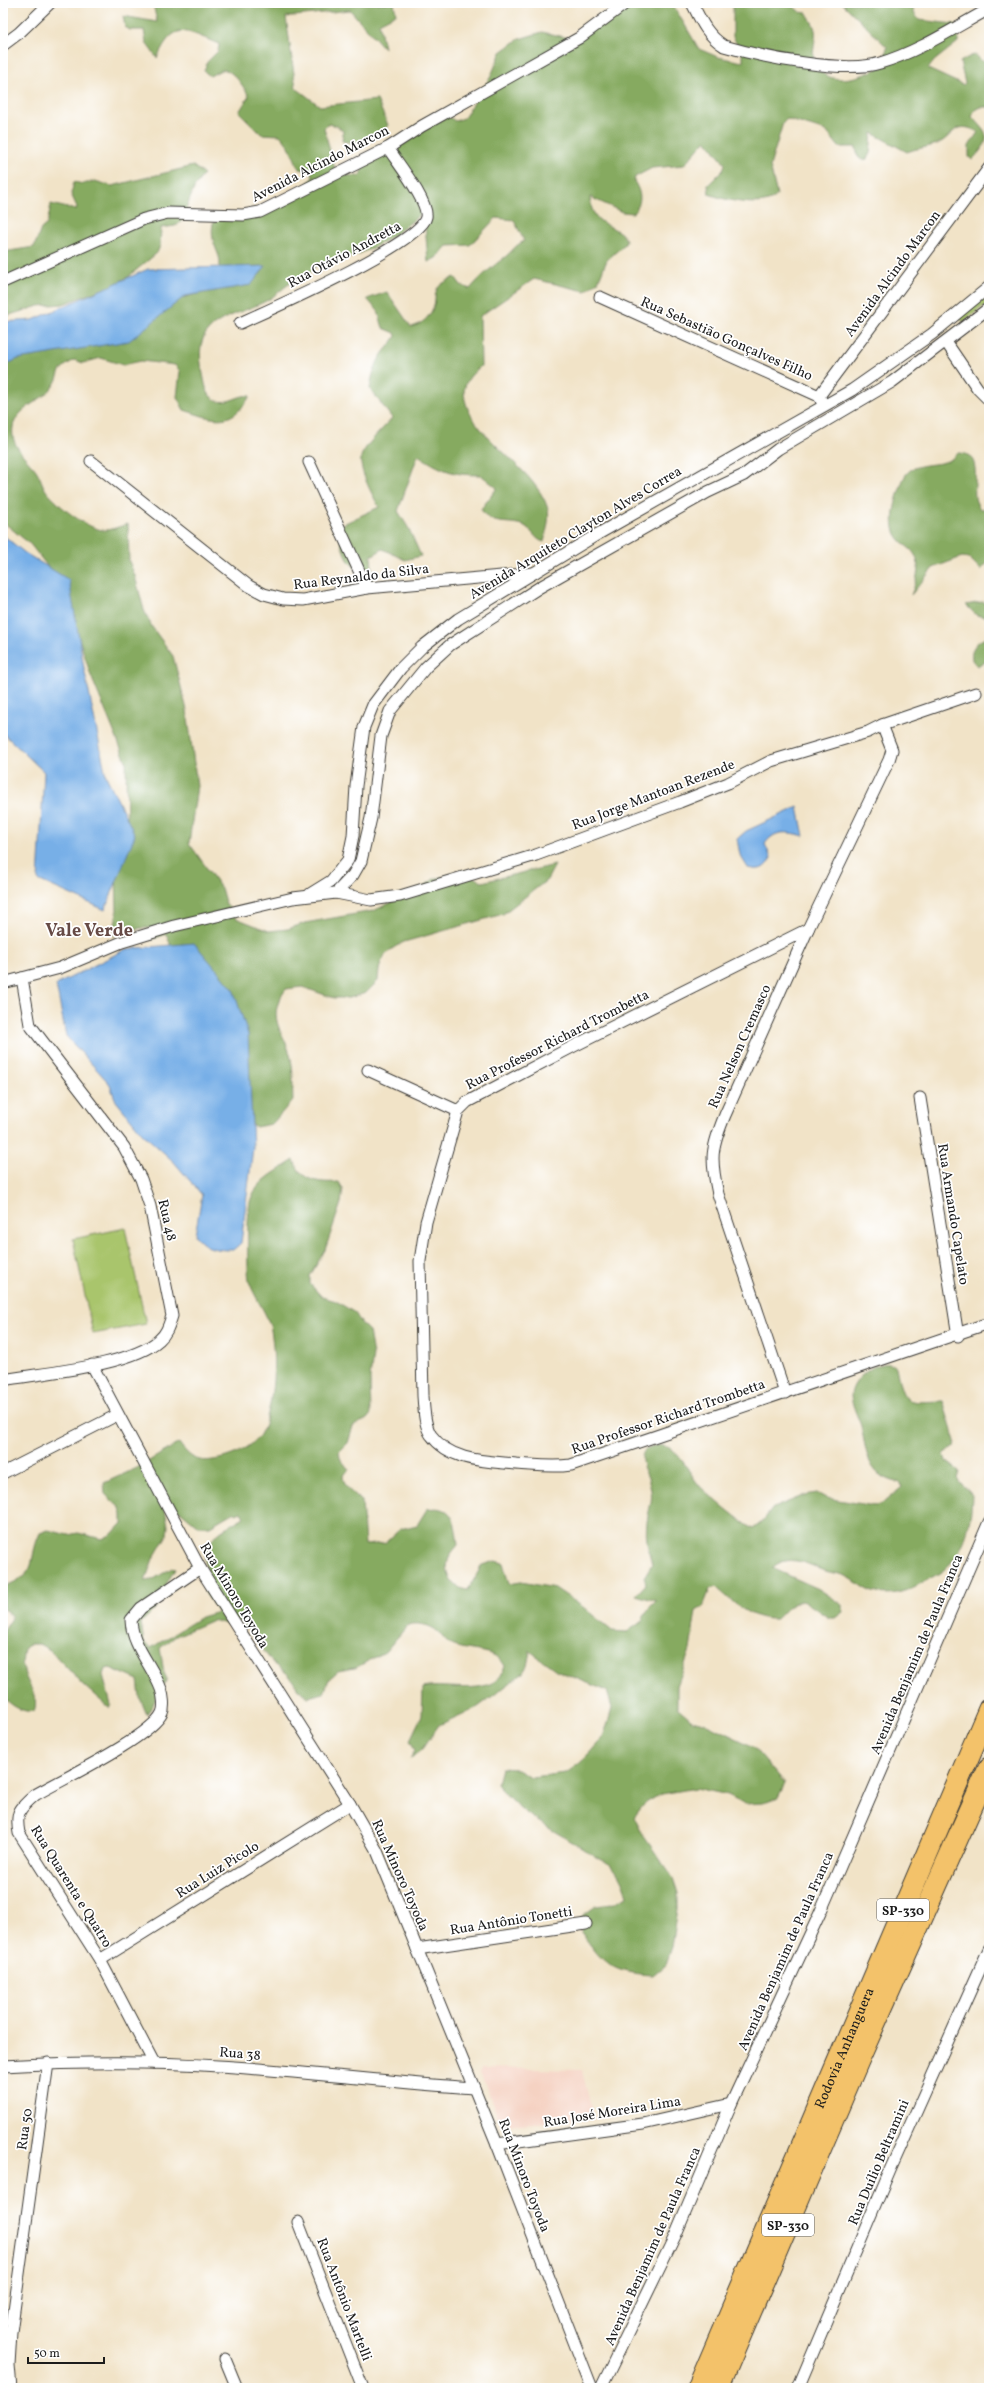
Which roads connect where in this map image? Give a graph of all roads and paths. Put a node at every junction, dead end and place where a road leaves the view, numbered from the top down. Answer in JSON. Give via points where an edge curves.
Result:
{"nodes":[{"id":1,"x":50,"y":3,"type":"edge"},
{"id":2,"x":626,"y":3,"type":"edge"},
{"id":3,"x":692,"y":3,"type":"edge"},
{"id":4,"x":989,"y":9,"type":"edge"},
{"id":5,"x":3,"y":45,"type":"edge"},
{"id":6,"x":388,"y":148,"type":"junction"},
{"id":7,"x":989,"y":168,"type":"edge"},
{"id":8,"x":3,"y":282,"type":"edge"},
{"id":9,"x":989,"y":287,"type":"edge"},
{"id":10,"x":600,"y":297,"type":"dead end"},
{"id":11,"x":989,"y":308,"type":"edge"},
{"id":12,"x":240,"y":323,"type":"dead end"},
{"id":13,"x":946,"y":342,"type":"junction"},
{"id":14,"x":819,"y":396,"type":"junction"},
{"id":15,"x":989,"y":400,"type":"edge"},
{"id":16,"x":824,"y":408,"type":"junction"},
{"id":17,"x":831,"y":418,"type":"junction"},
{"id":18,"x":770,"y":438,"type":"junction"},
{"id":19,"x":778,"y":450,"type":"junction"},
{"id":20,"x":735,"y":458,"type":"junction"},
{"id":21,"x":91,"y":461,"type":"dead end"},
{"id":22,"x":309,"y":462,"type":"dead end"},
{"id":23,"x":744,"y":475,"type":"junction"},
{"id":24,"x":537,"y":572,"type":"junction"},
{"id":25,"x":367,"y":588,"type":"junction"},
{"id":26,"x":976,"y":693,"type":"dead end"},
{"id":27,"x":882,"y":725,"type":"junction"},
{"id":28,"x":336,"y":893,"type":"junction"},
{"id":29,"x":305,"y":897,"type":"junction"},
{"id":30,"x":808,"y":929,"type":"junction"},
{"id":31,"x":22,"y":978,"type":"junction"},
{"id":32,"x":3,"y":983,"type":"edge"},
{"id":33,"x":368,"y":1070,"type":"dead end"},
{"id":34,"x":920,"y":1098,"type":"dead end"},
{"id":35,"x":458,"y":1111,"type":"junction"},
{"id":36,"x":989,"y":1323,"type":"edge"},
{"id":37,"x":958,"y":1336,"type":"junction"},
{"id":38,"x":92,"y":1365,"type":"junction"},
{"id":39,"x":3,"y":1380,"type":"edge"},
{"id":40,"x":785,"y":1393,"type":"junction"},
{"id":41,"x":118,"y":1415,"type":"junction"},
{"id":42,"x":3,"y":1473,"type":"edge"},
{"id":43,"x":989,"y":1522,"type":"edge"},
{"id":44,"x":200,"y":1568,"type":"junction"},
{"id":45,"x":989,"y":1709,"type":"edge"},
{"id":46,"x":989,"y":1768,"type":"edge"},
{"id":47,"x":350,"y":1804,"type":"junction"},
{"id":48,"x":586,"y":1924,"type":"dead end"},
{"id":49,"x":989,"y":1948,"type":"edge"},
{"id":50,"x":417,"y":1949,"type":"junction"},
{"id":51,"x":100,"y":1960,"type":"junction"},
{"id":52,"x":154,"y":2063,"type":"junction"},
{"id":53,"x":48,"y":2064,"type":"junction"},
{"id":54,"x":3,"y":2066,"type":"edge"},
{"id":55,"x":474,"y":2088,"type":"junction"},
{"id":56,"x":732,"y":2104,"type":"junction"},
{"id":57,"x":497,"y":2144,"type":"junction"},
{"id":58,"x":298,"y":2222,"type":"dead end"},
{"id":59,"x":225,"y":2360,"type":"dead end"},
{"id":60,"x":11,"y":2388,"type":"edge"},
{"id":61,"x":237,"y":2388,"type":"edge"},
{"id":62,"x":363,"y":2388,"type":"edge"},
{"id":63,"x":592,"y":2388,"type":"edge"},
{"id":64,"x":601,"y":2388,"type":"edge"},
{"id":65,"x":698,"y":2388,"type":"edge"},
{"id":66,"x":718,"y":2388,"type":"edge"},
{"id":67,"x":798,"y":2388,"type":"edge"}],
"edges":[{"from":1,"to":5,"type":"street"},
{"from":2,"to":6,"type":"street","name":"Avenida Alcindo Marcon","via":[[579,38],[422,126]]},
{"from":3,"to":4,"type":"street","via":[[706,30],[713,39],[724,46],[838,68],[878,64],[900,57]]},
{"from":6,"to":8,"type":"street","name":"Avenida Alcindo Marcon","via":[[260,212],[244,215],[168,213],[144,219]]},
{"from":6,"to":12,"type":"street","name":"Rua Otávio Andretta","via":[[424,204],[427,216],[423,225],[412,236],[387,250],[308,292]]},
{"from":7,"to":14,"type":"street","name":"Avenida Alcindo Marcon"},
{"from":9,"to":16,"type":"street","name":"Avenida Arquiteto Clayton Alves Correa","via":[[932,334]]},
{"from":10,"to":14,"type":"street","name":"Rua Sebastião Gonçalves Filho"},
{"from":11,"to":13,"type":"street","name":"Avenida Arquiteto Clayton Alves Correa"},
{"from":13,"to":15,"type":"street","via":[[978,389]]},
{"from":13,"to":17,"type":"street","name":"Avenida Arquiteto Clayton Alves Correa","via":[[892,382]]},
{"from":14,"to":16,"type":"street","name":"Rua Sebastião Gonçalves Filho"},
{"from":16,"to":17,"type":"street","name":"Rua Sebastião Gonçalves Filho"},
{"from":16,"to":18,"type":"street","name":"Avenida Arquiteto Clayton Alves Correa"},
{"from":17,"to":19,"type":"street","name":"Avenida Arquiteto Clayton Alves Correa"},
{"from":18,"to":19,"type":"street"},
{"from":18,"to":20,"type":"street","name":"Avenida Arquiteto Clayton Alves Correa"},
{"from":19,"to":23,"type":"street","name":"Avenida Arquiteto Clayton Alves Correa"},
{"from":20,"to":23,"type":"street","via":[[736,467]]},
{"from":20,"to":24,"type":"street","name":"Avenida Arquiteto Clayton Alves Correa","via":[[635,512]]},
{"from":21,"to":25,"type":"street","name":"Rua Reynaldo da Silva","via":[[249,586],[264,594],[283,600],[303,600]]},
{"from":22,"to":25,"type":"street"},
{"from":23,"to":28,"type":"street","name":"Avenida Arquiteto Clayton Alves Correa","via":[[708,492],[540,587],[450,645],[426,667],[390,711],[381,736],[371,818],[361,861],[353,875]]},
{"from":24,"to":25,"type":"street","name":"Rua Reynaldo da Silva"},
{"from":24,"to":29,"type":"street","name":"Avenida Arquiteto Clayton Alves Correa","via":[[452,624],[422,647],[383,689],[372,705],[364,727],[356,786],[353,836],[348,860],[331,881]]},
{"from":26,"to":27,"type":"street","name":"Rua Jorge Mantoan Rezende"},
{"from":27,"to":28,"type":"street","name":"Rua Jorge Mantoan Rezende","via":[[868,732],[771,761],[728,783],[536,855],[400,896],[371,900]]},
{"from":27,"to":30,"type":"street","name":"Rua Nelson Cremasco","via":[[892,750],[890,760]]},
{"from":28,"to":29,"type":"street","name":"Rua Jorge Mantoan Rezende"},
{"from":29,"to":31,"type":"street","via":[[174,926],[122,942],[60,968]]},
{"from":30,"to":35,"type":"street","name":"Rua Professor Richard Trombetta","via":[[574,1046],[467,1102]]},
{"from":30,"to":40,"type":"street","name":"Rua Nelson Cremasco","via":[[720,1126],[711,1164],[718,1194]]},
{"from":31,"to":32,"type":"street"},
{"from":31,"to":38,"type":"street","name":"Rua 48","via":[[30,1025],[124,1147],[141,1179],[150,1206],[172,1316],[168,1329],[159,1340],[132,1355]]},
{"from":33,"to":35,"type":"street"},
{"from":34,"to":37,"type":"street","name":"Rua Armando Capelato"},
{"from":35,"to":40,"type":"street","name":"Rua Professor Richard Trombetta","via":[[426,1222],[420,1261],[423,1396],[427,1425],[430,1434],[438,1442],[453,1453],[479,1461],[551,1468],[597,1457]]},
{"from":36,"to":37,"type":"street","name":"Rua Professor Richard Trombetta"},
{"from":37,"to":40,"type":"street","name":"Rua Professor Richard Trombetta"},
{"from":38,"to":39,"type":"street","name":"Rua 48"},
{"from":38,"to":41,"type":"street","name":"Rua Minoro Toyoda"},
{"from":41,"to":42,"type":"street"},
{"from":41,"to":44,"type":"street","name":"Rua Minoro Toyoda"},
{"from":43,"to":56,"type":"street","name":"Avenida Benjamim de Paula Franca","via":[[820,1913]]},
{"from":44,"to":47,"type":"street","name":"Rua Minoro Toyoda"},
{"from":44,"to":51,"type":"street","name":"Rua Quarenta e Quatro","via":[[141,1608],[131,1620],[132,1632],[161,1689],[163,1712],[159,1718],[127,1743],[35,1795],[17,1814],[19,1833]]},
{"from":45,"to":65,"type":"highway","name":"Rodovia Anhanguera","number":"SP-330"},
{"from":46,"to":66,"type":"highway","name":"Rodovia Anhanguera","number":"SP-330","via":[[855,2069]]},
{"from":47,"to":50,"type":"street","name":"Rua Minoro Toyoda","via":[[377,1851]]},
{"from":47,"to":51,"type":"street","name":"Rua Luiz Picolo"},
{"from":48,"to":50,"type":"street","name":"Rua Antônio Tonetti"},
{"from":49,"to":67,"type":"street","name":"Rua Duílio Beltramini","via":[[891,2168]]},
{"from":50,"to":55,"type":"street","name":"Rua Minoro Toyoda"},
{"from":51,"to":52,"type":"street","name":"Rua Quarenta e Quatro"},
{"from":52,"to":53,"type":"street","name":"Rua 38"},
{"from":52,"to":55,"type":"street","name":"Rua 38"},
{"from":53,"to":54,"type":"street","name":"Rua 38"},
{"from":53,"to":60,"type":"street","name":"Rua 50","via":[[11,2332]]},
{"from":55,"to":57,"type":"street","name":"Rua Minoro Toyoda"},
{"from":56,"to":57,"type":"street","name":"Rua José Moreira Lima","via":[[643,2124]]},
{"from":56,"to":64,"type":"street","name":"Avenida Benjamim de Paula Franca","via":[[676,2234]]},
{"from":57,"to":63,"type":"street","name":"Rua Minoro Toyoda"},
{"from":58,"to":62,"type":"street","name":"Rua Antônio Martelli"},
{"from":59,"to":61,"type":"street"}]}
